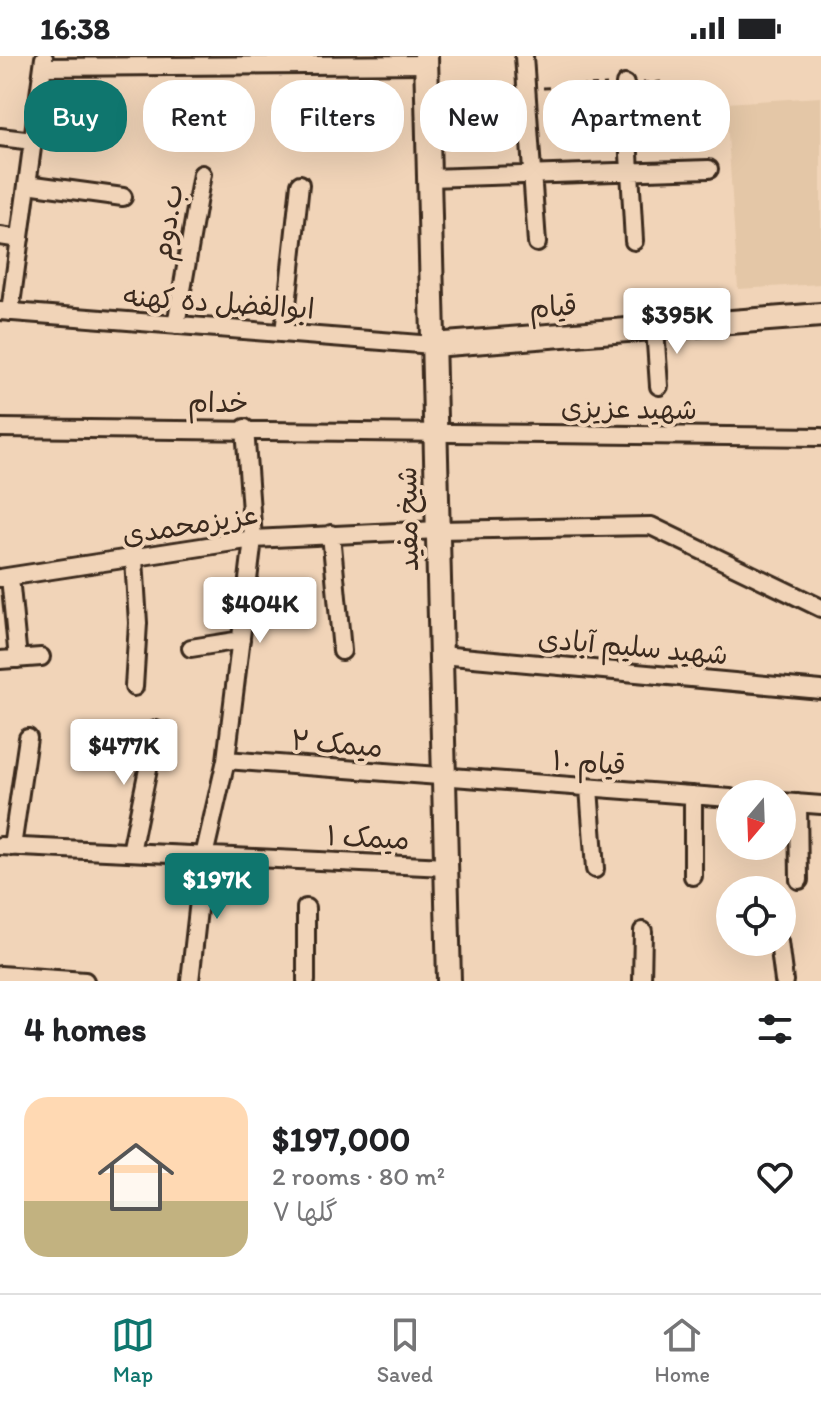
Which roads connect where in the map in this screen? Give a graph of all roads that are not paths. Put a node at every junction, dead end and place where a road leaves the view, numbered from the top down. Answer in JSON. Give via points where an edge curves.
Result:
{"nodes":[{"id":1,"x":524,"y":56,"type":"edge"},
{"id":2,"x":426,"y":60,"type":"edge"},
{"id":3,"x":44,"y":61,"type":"edge"},
{"id":4,"x":0,"y":137,"type":"edge"},
{"id":5,"x":24,"y":140,"type":"edge"},
{"id":6,"x":31,"y":152,"type":"edge"},
{"id":7,"x":629,"y":152,"type":"edge"},
{"id":8,"x":709,"y":169,"type":"dead end"},
{"id":9,"x":630,"y":172,"type":"junction"},
{"id":10,"x":202,"y":174,"type":"dead end"},
{"id":11,"x":532,"y":174,"type":"junction"},
{"id":12,"x":429,"y":178,"type":"junction"},
{"id":13,"x":27,"y":184,"type":"junction"},
{"id":14,"x":300,"y":184,"type":"dead end"},
{"id":15,"x":123,"y":197,"type":"dead end"},
{"id":16,"x":0,"y":236,"type":"edge"},
{"id":17,"x":20,"y":239,"type":"junction"},
{"id":18,"x":634,"y":241,"type":"dead end"},
{"id":19,"x":537,"y":243,"type":"dead end"},
{"id":20,"x":5,"y":312,"type":"edge"},
{"id":21,"x":821,"y":315,"type":"edge"},
{"id":22,"x":176,"y":325,"type":"junction"},
{"id":23,"x":655,"y":328,"type":"junction"},
{"id":24,"x":284,"y":333,"type":"junction"},
{"id":25,"x":433,"y":345,"type":"junction"},
{"id":26,"x":659,"y":386,"type":"dead end"},
{"id":27,"x":0,"y":428,"type":"edge"},
{"id":28,"x":245,"y":428,"type":"junction"},
{"id":29,"x":435,"y":431,"type":"junction"},
{"id":30,"x":821,"y":437,"type":"edge"},
{"id":31,"x":438,"y":530,"type":"junction"},
{"id":32,"x":331,"y":534,"type":"junction"},
{"id":33,"x":253,"y":539,"type":"junction"},
{"id":34,"x":134,"y":559,"type":"junction"},
{"id":35,"x":5,"y":578,"type":"edge"},
{"id":36,"x":821,"y":608,"type":"edge"},
{"id":37,"x":241,"y":640,"type":"junction"},
{"id":38,"x":191,"y":648,"type":"dead end"},
{"id":39,"x":342,"y":651,"type":"dead end"},
{"id":40,"x":441,"y":655,"type":"junction"},
{"id":41,"x":41,"y":657,"type":"dead end"},
{"id":42,"x":18,"y":659,"type":"junction"},
{"id":43,"x":0,"y":660,"type":"edge"},
{"id":44,"x":134,"y":687,"type":"dead end"},
{"id":45,"x":821,"y":690,"type":"edge"},
{"id":46,"x":156,"y":730,"type":"dead end"},
{"id":47,"x":28,"y":738,"type":"dead end"},
{"id":48,"x":226,"y":760,"type":"junction"},
{"id":49,"x":444,"y":778,"type":"junction"},
{"id":50,"x":589,"y":788,"type":"junction"},
{"id":51,"x":693,"y":795,"type":"junction"},
{"id":52,"x":716,"y":797,"type":"edge"},
{"id":53,"x":796,"y":803,"type":"edge"},
{"id":54,"x":821,"y":805,"type":"edge"},
{"id":55,"x":6,"y":846,"type":"edge"},
{"id":56,"x":131,"y":852,"type":"junction"},
{"id":57,"x":796,"y":854,"type":"edge"},
{"id":58,"x":204,"y":856,"type":"junction"},
{"id":59,"x":446,"y":867,"type":"junction"},
{"id":60,"x":595,"y":869,"type":"dead end"},
{"id":61,"x":693,"y":876,"type":"dead end"},
{"id":62,"x":799,"y":880,"type":"dead end"},
{"id":63,"x":306,"y":908,"type":"dead end"},
{"id":64,"x":643,"y":931,"type":"dead end"},
{"id":65,"x":781,"y":956,"type":"edge"},
{"id":66,"x":0,"y":975,"type":"edge"},
{"id":67,"x":85,"y":981,"type":"edge"},
{"id":68,"x":190,"y":981,"type":"edge"},
{"id":69,"x":306,"y":981,"type":"edge"},
{"id":70,"x":449,"y":981,"type":"edge"},
{"id":71,"x":642,"y":981,"type":"edge"},
{"id":72,"x":784,"y":981,"type":"edge"}],
"edges":[{"from":1,"to":11,"type":"street"},
{"from":2,"to":3,"type":"street"},
{"from":2,"to":12,"type":"street","name":"شیخ مفید"},
{"from":4,"to":5,"type":"street"},
{"from":6,"to":13,"type":"street"},
{"from":7,"to":9,"type":"street"},
{"from":8,"to":9,"type":"street"},
{"from":9,"to":11,"type":"street"},
{"from":9,"to":18,"type":"street"},
{"from":10,"to":22,"type":"street","name":"ب.دوم"},
{"from":11,"to":12,"type":"street"},
{"from":11,"to":19,"type":"street"},
{"from":12,"to":25,"type":"street","name":"شیخ مفید"},
{"from":13,"to":15,"type":"street"},
{"from":13,"to":17,"type":"street"},
{"from":14,"to":24,"type":"street"},
{"from":16,"to":17,"type":"street"},
{"from":17,"to":20,"type":"street"},
{"from":20,"to":22,"type":"street","name":"ابوالفضل ده کهنه"},
{"from":21,"to":23,"type":"street","name":"قیام"},
{"from":22,"to":24,"type":"street","name":"ابوالفضل ده کهنه"},
{"from":23,"to":25,"type":"street","name":"قیام"},
{"from":23,"to":26,"type":"street"},
{"from":24,"to":25,"type":"street","name":"ابوالفضل ده کهنه"},
{"from":25,"to":29,"type":"street","name":"شیخ مفید"},
{"from":27,"to":28,"type":"street","name":"خدام"},
{"from":28,"to":29,"type":"street","name":"خدام"},
{"from":28,"to":33,"type":"street"},
{"from":29,"to":30,"type":"street","name":"شهید عزیزی"},
{"from":29,"to":31,"type":"street","name":"شیخ مفید"},
{"from":31,"to":32,"type":"street","name":"عزیزمحمدی"},
{"from":31,"to":36,"type":"street","name":"عزیزمحمدی","via":[[651,526]]},
{"from":31,"to":40,"type":"street","name":"شیخ مفید"},
{"from":32,"to":33,"type":"street","name":"عزیزمحمدی"},
{"from":32,"to":39,"type":"street"},
{"from":33,"to":34,"type":"street","name":"عزیزمحمدی"},
{"from":33,"to":37,"type":"street"},
{"from":34,"to":35,"type":"street","name":"عزیزمحمدی"},
{"from":34,"to":44,"type":"street"},
{"from":35,"to":42,"type":"street"},
{"from":37,"to":38,"type":"street"},
{"from":37,"to":48,"type":"street"},
{"from":40,"to":45,"type":"street","name":"شهید سلیم آبادی"},
{"from":40,"to":49,"type":"street","name":"شیخ مفید"},
{"from":41,"to":42,"type":"street"},
{"from":42,"to":43,"type":"street"},
{"from":46,"to":56,"type":"street"},
{"from":47,"to":55,"type":"street"},
{"from":48,"to":49,"type":"street","name":"میمک ۲"},
{"from":48,"to":58,"type":"street"},
{"from":49,"to":50,"type":"street","name":"قیام ۱۰"},
{"from":49,"to":59,"type":"street","name":"شیخ مفید"},
{"from":50,"to":51,"type":"street","name":"قیام ۱۰"},
{"from":50,"to":60,"type":"street"},
{"from":51,"to":52,"type":"street","name":"قیام ۱۰"},
{"from":51,"to":61,"type":"street"},
{"from":53,"to":54,"type":"street"},
{"from":55,"to":56,"type":"street","name":"میمک ۱"},
{"from":56,"to":58,"type":"street","name":"میمک ۱"},
{"from":57,"to":62,"type":"street"},
{"from":58,"to":59,"type":"street","name":"میمک ۱"},
{"from":58,"to":68,"type":"street"},
{"from":59,"to":70,"type":"street","name":"شیخ مفید"},
{"from":63,"to":69,"type":"street"},
{"from":64,"to":71,"type":"street"},
{"from":65,"to":72,"type":"street"},
{"from":66,"to":67,"type":"street"}]}
